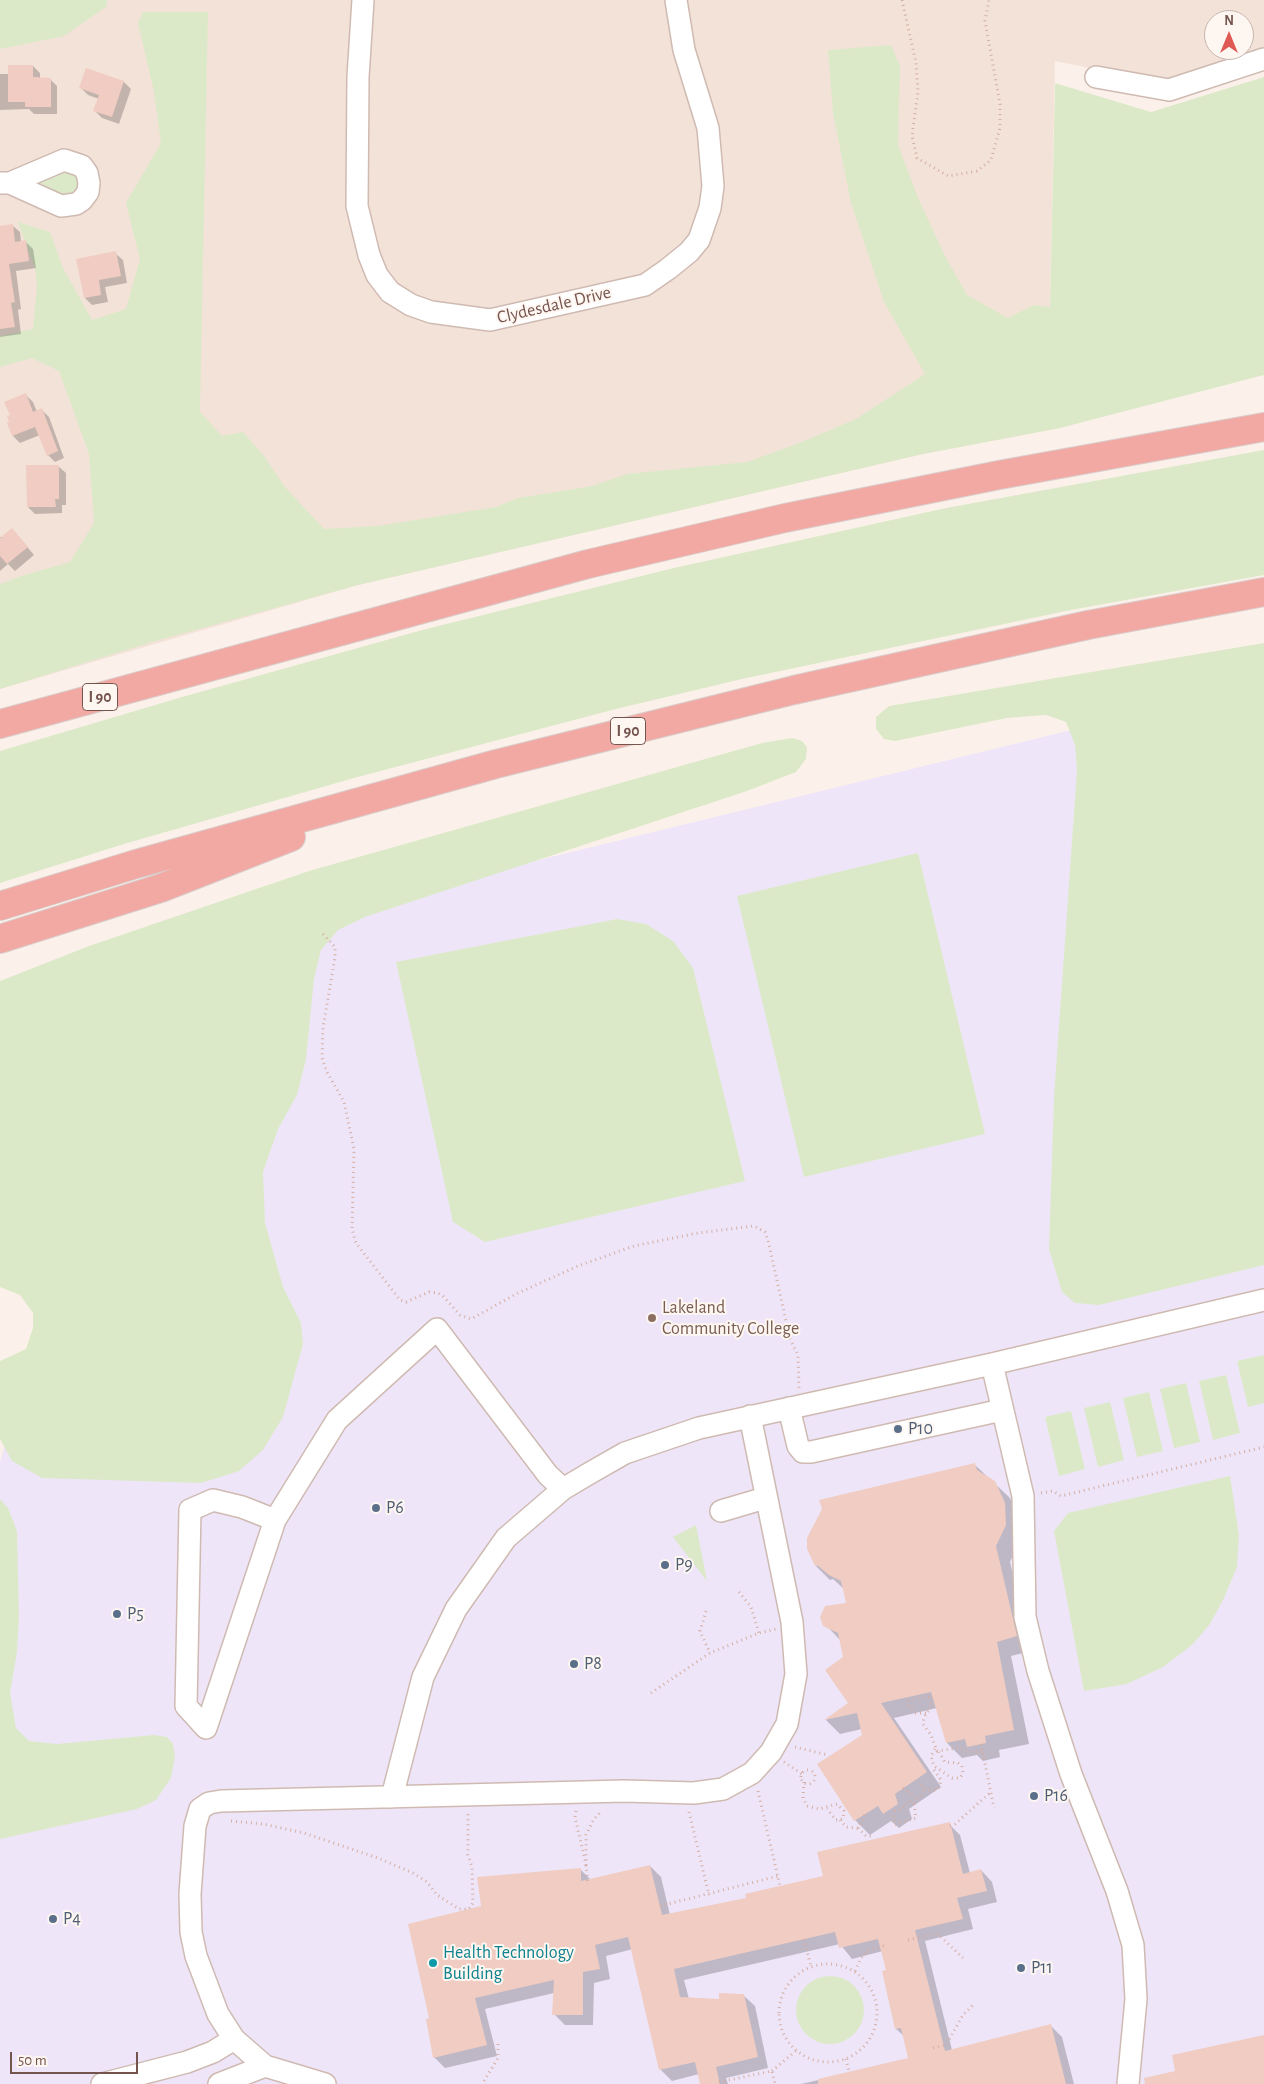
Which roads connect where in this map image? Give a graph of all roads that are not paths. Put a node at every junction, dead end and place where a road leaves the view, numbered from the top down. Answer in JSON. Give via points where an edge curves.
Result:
{"nodes":[{"id":1,"x":363,"y":0,"type":"edge"},
{"id":2,"x":676,"y":0,"type":"edge"},
{"id":3,"x":1264,"y":59,"type":"edge"},
{"id":4,"x":1096,"y":77,"type":"dead end"},
{"id":5,"x":1264,"y":427,"type":"edge"},
{"id":6,"x":1264,"y":592,"type":"edge"},
{"id":7,"x":0,"y":724,"type":"edge"},
{"id":8,"x":425,"y":785,"type":"junction"},
{"id":9,"x":0,"y":906,"type":"edge"},
{"id":10,"x":0,"y":939,"type":"edge"},
{"id":11,"x":1264,"y":1300,"type":"edge"},
{"id":12,"x":992,"y":1364,"type":"junction"},
{"id":13,"x":795,"y":1401,"type":"junction"},
{"id":14,"x":996,"y":1412,"type":"junction"},
{"id":15,"x":750,"y":1416,"type":"junction"},
{"id":16,"x":563,"y":1488,"type":"junction"},
{"id":17,"x":765,"y":1498,"type":"junction"},
{"id":18,"x":721,"y":1511,"type":"dead end"},
{"id":19,"x":275,"y":1520,"type":"junction"},
{"id":20,"x":392,"y":1797,"type":"junction"},
{"id":21,"x":234,"y":2040,"type":"junction"},
{"id":22,"x":265,"y":2066,"type":"junction"},
{"id":23,"x":102,"y":2084,"type":"edge"},
{"id":24,"x":219,"y":2084,"type":"edge"},
{"id":25,"x":325,"y":2084,"type":"edge"},
{"id":26,"x":1128,"y":2084,"type":"edge"}],
"edges":[{"from":1,"to":2,"type":"street","name":"Clydesdale Drive","via":[[358,77],[357,206],[369,255],[377,275],[390,292],[411,305],[431,312],[490,320],[646,285],[668,270],[699,240],[706,226],[713,186],[708,128],[684,50]]},
{"from":3,"to":4,"type":"street","via":[[1168,90]]},
{"from":5,"to":7,"type":"highway","number":"I 90","via":[[794,516],[597,562]]},
{"from":6,"to":8,"type":"highway","number":"I 90","via":[[1088,626],[794,690],[496,764]]},
{"from":8,"to":9,"type":"highway","number":"I 90","via":[[136,864]]},
{"from":8,"to":10,"type":"highway","via":[[161,888]]},
{"from":11,"to":12,"type":"street"},
{"from":12,"to":13,"type":"street"},
{"from":12,"to":14,"type":"street"},
{"from":13,"to":14,"type":"street","via":[[798,1446],[803,1452]]},
{"from":13,"to":15,"type":"street"},
{"from":14,"to":26,"type":"street","via":[[1023,1496],[1023,1596],[1038,1671],[1071,1774],[1117,1891],[1133,1945],[1136,1999]]},
{"from":15,"to":16,"type":"street","via":[[660,1439]]},
{"from":15,"to":17,"type":"street"},
{"from":16,"to":19,"type":"street","via":[[548,1475],[437,1329],[337,1420]]},
{"from":16,"to":20,"type":"street","via":[[506,1538],[456,1609],[423,1677]]},
{"from":17,"to":18,"type":"street"},
{"from":17,"to":20,"type":"street","via":[[792,1626],[796,1674],[787,1724],[771,1752],[753,1771],[724,1789],[694,1793],[624,1791]]},
{"from":19,"to":19,"type":"street","via":[[212,1500],[190,1510],[186,1706],[206,1728]]},
{"from":20,"to":21,"type":"street","via":[[221,1801],[208,1803],[200,1810],[194,1826],[191,1932],[206,1984],[218,2014]]},
{"from":21,"to":22,"type":"street"},
{"from":21,"to":23,"type":"street","via":[[187,2062]]},
{"from":22,"to":24,"type":"street"},
{"from":22,"to":25,"type":"street"}]}
